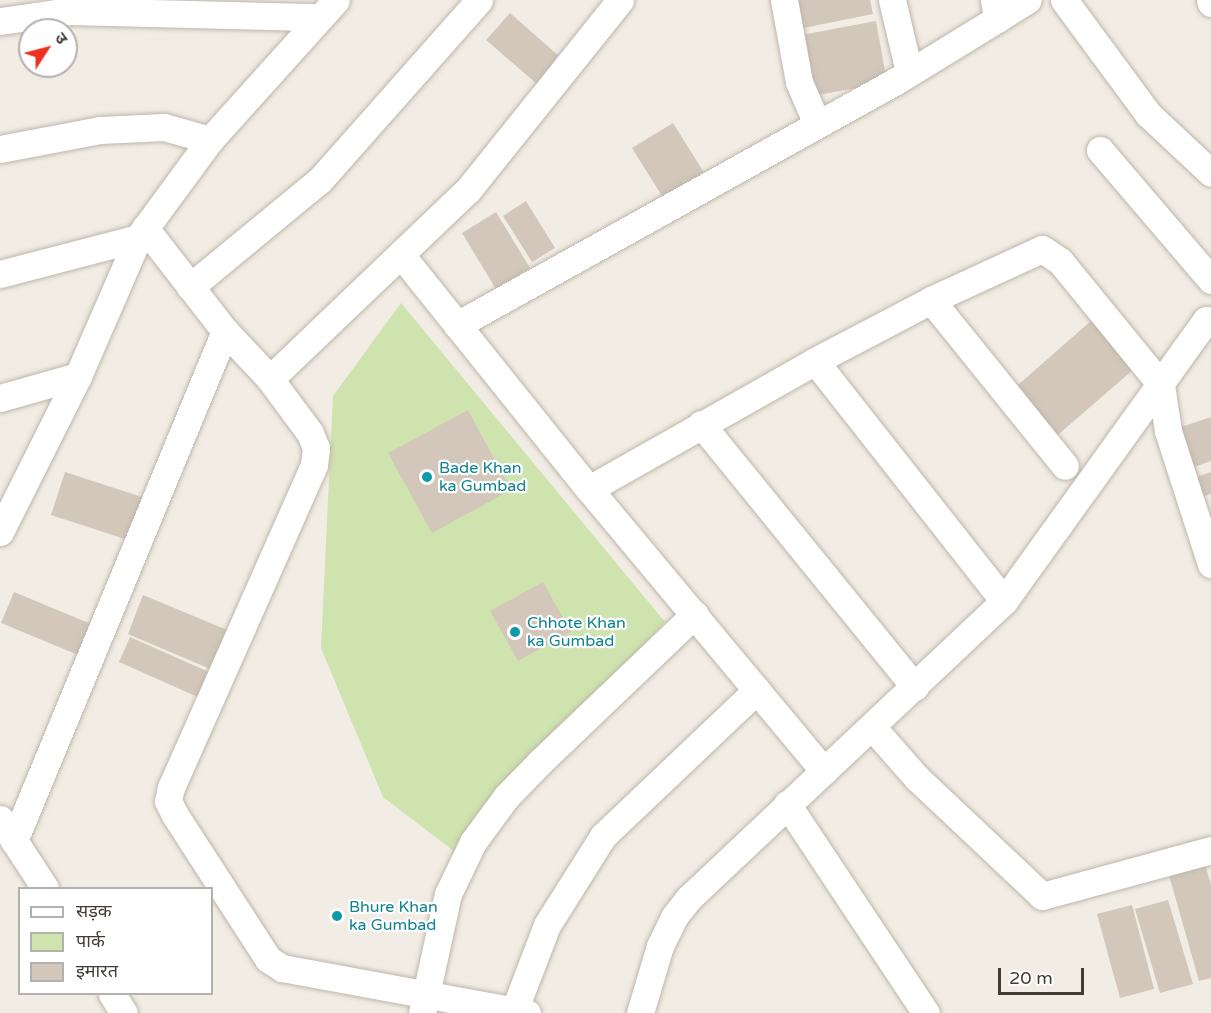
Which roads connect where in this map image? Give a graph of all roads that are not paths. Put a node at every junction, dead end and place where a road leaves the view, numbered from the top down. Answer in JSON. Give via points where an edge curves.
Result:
{"nodes":[{"id":1,"x":479,"y":0,"type":"edge"},
{"id":2,"x":620,"y":0,"type":"edge"},
{"id":3,"x":783,"y":0,"type":"edge"},
{"id":4,"x":892,"y":0,"type":"edge"},
{"id":5,"x":1027,"y":0,"type":"edge"},
{"id":6,"x":1064,"y":0,"type":"edge"},
{"id":7,"x":328,"y":8,"type":"edge"},
{"id":8,"x":995,"y":9,"type":"edge"},
{"id":9,"x":0,"y":21,"type":"edge"},
{"id":10,"x":909,"y":72,"type":"junction"},
{"id":11,"x":817,"y":124,"type":"junction"},
{"id":12,"x":210,"y":140,"type":"junction"},
{"id":13,"x":0,"y":149,"type":"edge"},
{"id":14,"x":1100,"y":150,"type":"dead end"},
{"id":15,"x":1211,"y":173,"type":"edge"},
{"id":16,"x":141,"y":233,"type":"junction"},
{"id":17,"x":402,"y":256,"type":"junction"},
{"id":18,"x":0,"y":274,"type":"edge"},
{"id":19,"x":1211,"y":280,"type":"edge"},
{"id":20,"x":190,"y":287,"type":"junction"},
{"id":21,"x":931,"y":300,"type":"junction"},
{"id":22,"x":1209,"y":319,"type":"edge"},
{"id":23,"x":457,"y":325,"type":"junction"},
{"id":24,"x":225,"y":331,"type":"junction"},
{"id":25,"x":814,"y":361,"type":"junction"},
{"id":26,"x":78,"y":376,"type":"junction"},
{"id":27,"x":270,"y":379,"type":"junction"},
{"id":28,"x":1161,"y":385,"type":"junction"},
{"id":29,"x":0,"y":398,"type":"edge"},
{"id":30,"x":701,"y":424,"type":"junction"},
{"id":31,"x":1065,"y":466,"type":"dead end"},
{"id":32,"x":589,"y":489,"type":"junction"},
{"id":33,"x":1202,"y":505,"type":"edge"},
{"id":34,"x":2,"y":523,"type":"edge"},
{"id":35,"x":1211,"y":564,"type":"edge"},
{"id":36,"x":1004,"y":601,"type":"junction"},
{"id":37,"x":695,"y":614,"type":"junction"},
{"id":38,"x":915,"y":687,"type":"junction"},
{"id":39,"x":757,"y":690,"type":"junction"},
{"id":40,"x":872,"y":727,"type":"junction"},
{"id":41,"x":824,"y":771,"type":"junction"},
{"id":42,"x":787,"y":804,"type":"junction"},
{"id":43,"x":7,"y":830,"type":"edge"},
{"id":44,"x":1211,"y":850,"type":"edge"},
{"id":45,"x":44,"y":887,"type":"edge"},
{"id":46,"x":113,"y":995,"type":"edge"},
{"id":47,"x":423,"y":1005,"type":"edge"},
{"id":48,"x":521,"y":1012,"type":"edge"},
{"id":49,"x":124,"y":1013,"type":"edge"},
{"id":50,"x":640,"y":1013,"type":"edge"},
{"id":51,"x":926,"y":1013,"type":"edge"}],
"edges":[{"from":1,"to":20,"type":"street","via":[[320,180]]},
{"from":2,"to":17,"type":"street","via":[[468,190]]},
{"from":3,"to":11,"type":"street","via":[[799,82]]},
{"from":4,"to":10,"type":"street"},
{"from":5,"to":8,"type":"street"},
{"from":6,"to":15,"type":"street","via":[[1148,114]]},
{"from":7,"to":9,"type":"street","via":[[69,12]]},
{"from":7,"to":12,"type":"street"},
{"from":8,"to":10,"type":"street"},
{"from":10,"to":11,"type":"street"},
{"from":11,"to":23,"type":"street"},
{"from":12,"to":13,"type":"street","via":[[164,127],[100,130]]},
{"from":12,"to":16,"type":"street"},
{"from":14,"to":19,"type":"street"},
{"from":16,"to":18,"type":"street"},
{"from":16,"to":20,"type":"street"},
{"from":16,"to":26,"type":"street"},
{"from":17,"to":23,"type":"street"},
{"from":17,"to":27,"type":"street"},
{"from":20,"to":24,"type":"street"},
{"from":21,"to":25,"type":"street"},
{"from":21,"to":28,"type":"street","via":[[1026,254],[1042,249],[1051,252]]},
{"from":21,"to":31,"type":"street"},
{"from":22,"to":28,"type":"street"},
{"from":23,"to":32,"type":"street"},
{"from":24,"to":27,"type":"street"},
{"from":24,"to":43,"type":"street"},
{"from":25,"to":30,"type":"street"},
{"from":25,"to":36,"type":"street"},
{"from":26,"to":29,"type":"street"},
{"from":26,"to":34,"type":"street"},
{"from":27,"to":47,"type":"street","via":[[310,433],[316,448],[314,465],[168,801],[268,959],[301,975]]},
{"from":28,"to":33,"type":"street","via":[[1168,431]]},
{"from":28,"to":36,"type":"street","via":[[1083,487]]},
{"from":30,"to":32,"type":"street"},
{"from":30,"to":38,"type":"street"},
{"from":32,"to":37,"type":"street"},
{"from":33,"to":35,"type":"street"},
{"from":36,"to":38,"type":"street"},
{"from":37,"to":39,"type":"street"},
{"from":37,"to":47,"type":"street","via":[[540,762],[506,797],[473,842],[448,894]]},
{"from":38,"to":40,"type":"street"},
{"from":39,"to":41,"type":"street"},
{"from":39,"to":48,"type":"street","via":[[603,836],[547,925]]},
{"from":40,"to":41,"type":"street"},
{"from":40,"to":44,"type":"street","via":[[917,778],[1042,896]]},
{"from":41,"to":42,"type":"street"},
{"from":42,"to":50,"type":"street","via":[[712,873],[674,917],[660,946]]},
{"from":42,"to":51,"type":"street"},
{"from":43,"to":45,"type":"street"},
{"from":46,"to":49,"type":"street"},
{"from":47,"to":48,"type":"street"}]}
